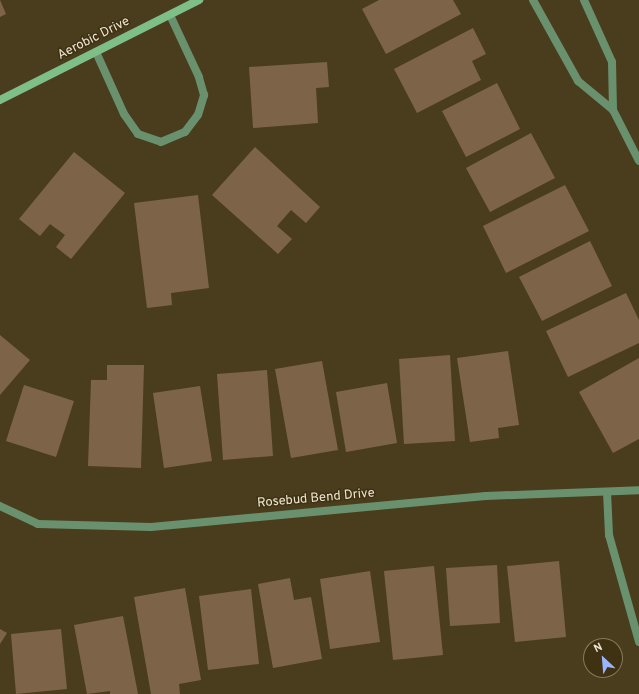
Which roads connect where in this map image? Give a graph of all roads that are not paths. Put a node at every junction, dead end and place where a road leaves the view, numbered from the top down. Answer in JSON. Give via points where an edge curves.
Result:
{"nodes":[{"id":1,"x":199,"y":0,"type":"edge"},
{"id":2,"x":533,"y":0,"type":"edge"},
{"id":3,"x":584,"y":0,"type":"edge"},
{"id":4,"x":170,"y":15,"type":"junction"},
{"id":5,"x":96,"y":52,"type":"junction"},
{"id":6,"x":0,"y":100,"type":"edge"},
{"id":7,"x":613,"y":110,"type":"junction"},
{"id":8,"x":639,"y":162,"type":"edge"},
{"id":9,"x":639,"y":490,"type":"edge"},
{"id":10,"x":607,"y":492,"type":"junction"},
{"id":11,"x":0,"y":506,"type":"edge"},
{"id":12,"x":639,"y":642,"type":"edge"}],
"edges":[{"from":1,"to":4,"type":"street","name":"Aerobic Drive"},
{"from":2,"to":7,"type":"street","via":[[578,81]]},
{"from":3,"to":7,"type":"street","via":[[612,62]]},
{"from":4,"to":5,"type":"street","name":"Aerobic Drive"},
{"from":4,"to":5,"type":"street","via":[[199,77],[204,95],[198,114],[184,132],[161,142],[138,134],[124,114]]},
{"from":5,"to":6,"type":"street","name":"Aerobic Drive"},
{"from":7,"to":8,"type":"street"},
{"from":9,"to":10,"type":"street","name":"Rosebud Bend Drive"},
{"from":10,"to":11,"type":"street","name":"Rosebud Bend Drive","via":[[486,496],[151,527],[38,524]]},
{"from":10,"to":12,"type":"street","via":[[609,534]]}]}
